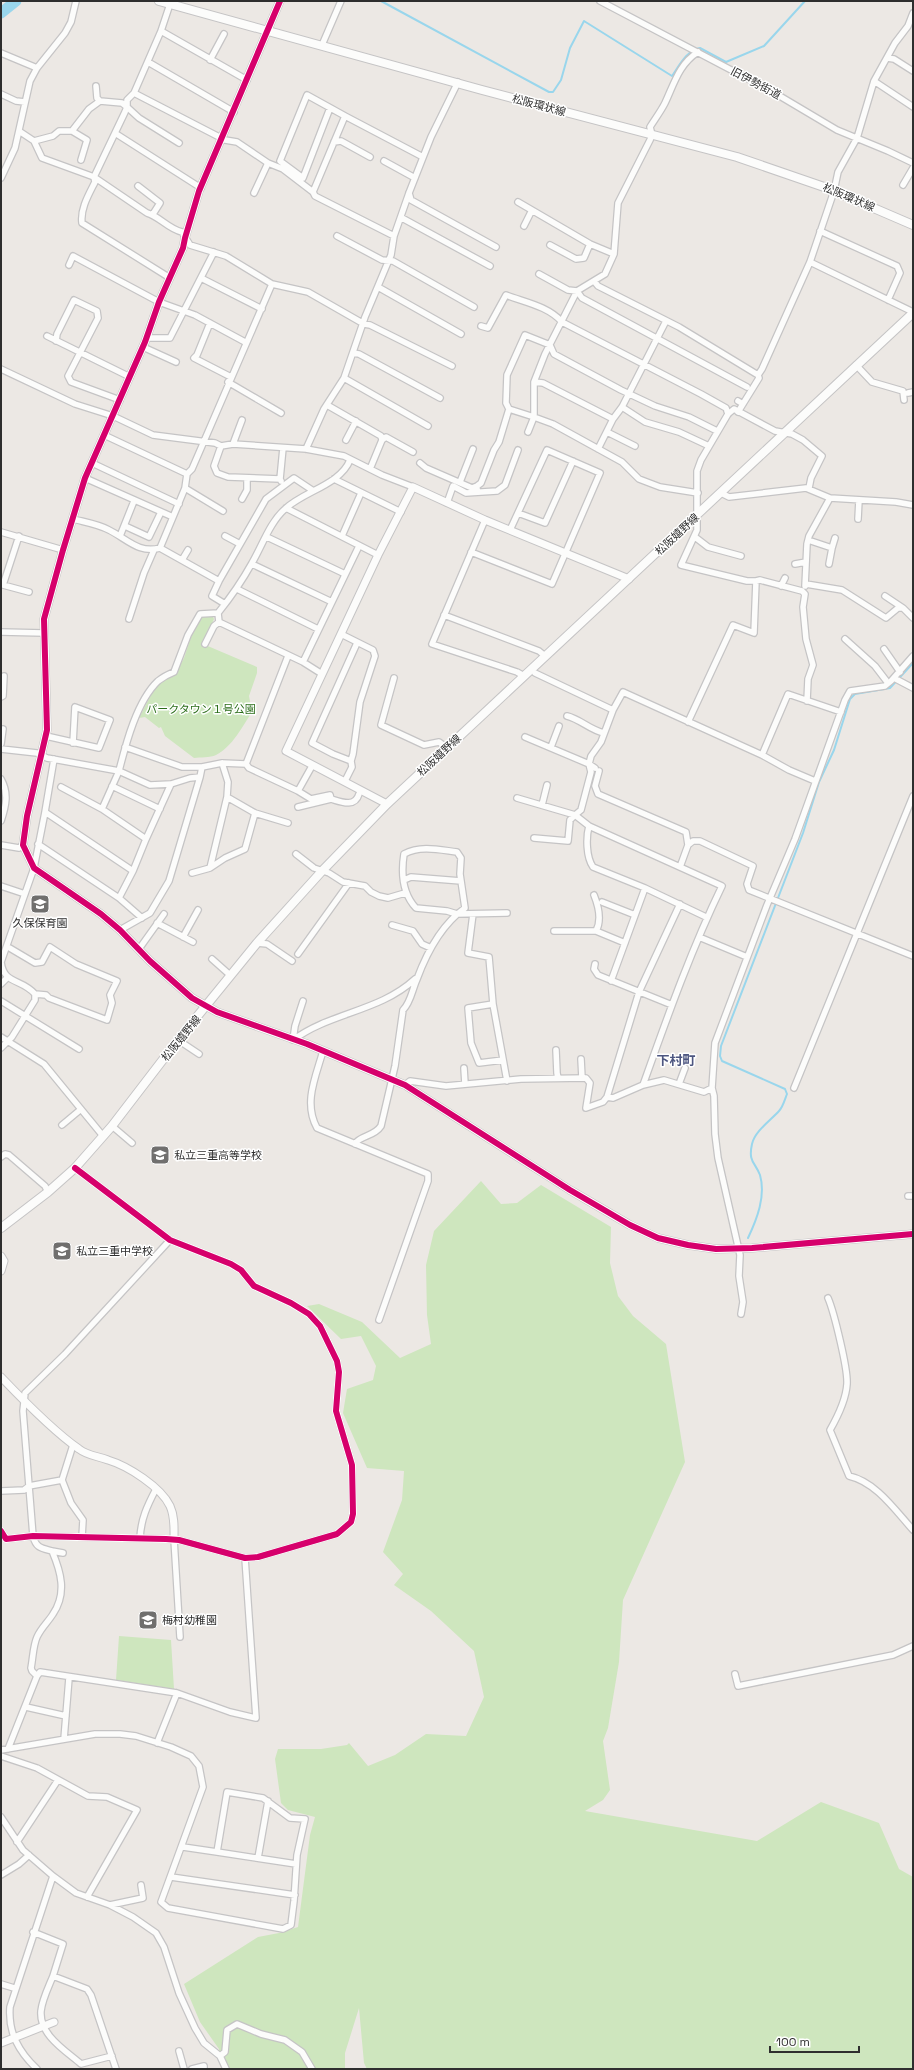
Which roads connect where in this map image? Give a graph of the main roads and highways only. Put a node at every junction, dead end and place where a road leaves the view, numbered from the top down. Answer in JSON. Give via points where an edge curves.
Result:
{"nodes":[{"id":1,"x":159,"y":1,"type":"edge"},
{"id":2,"x":913,"y":225,"type":"edge"},
{"id":3,"x":913,"y":313,"type":"edge"},
{"id":4,"x":1,"y":1228,"type":"edge"}],
"edges":[{"from":1,"to":2,"type":"main road","name":"松阪環状線","via":[[737,157],[834,191]]},
{"from":3,"to":4,"type":"main road","name":"松阪嬉野線","via":[[387,804],[257,943],[112,1126],[74,1168],[48,1192]]}]}
